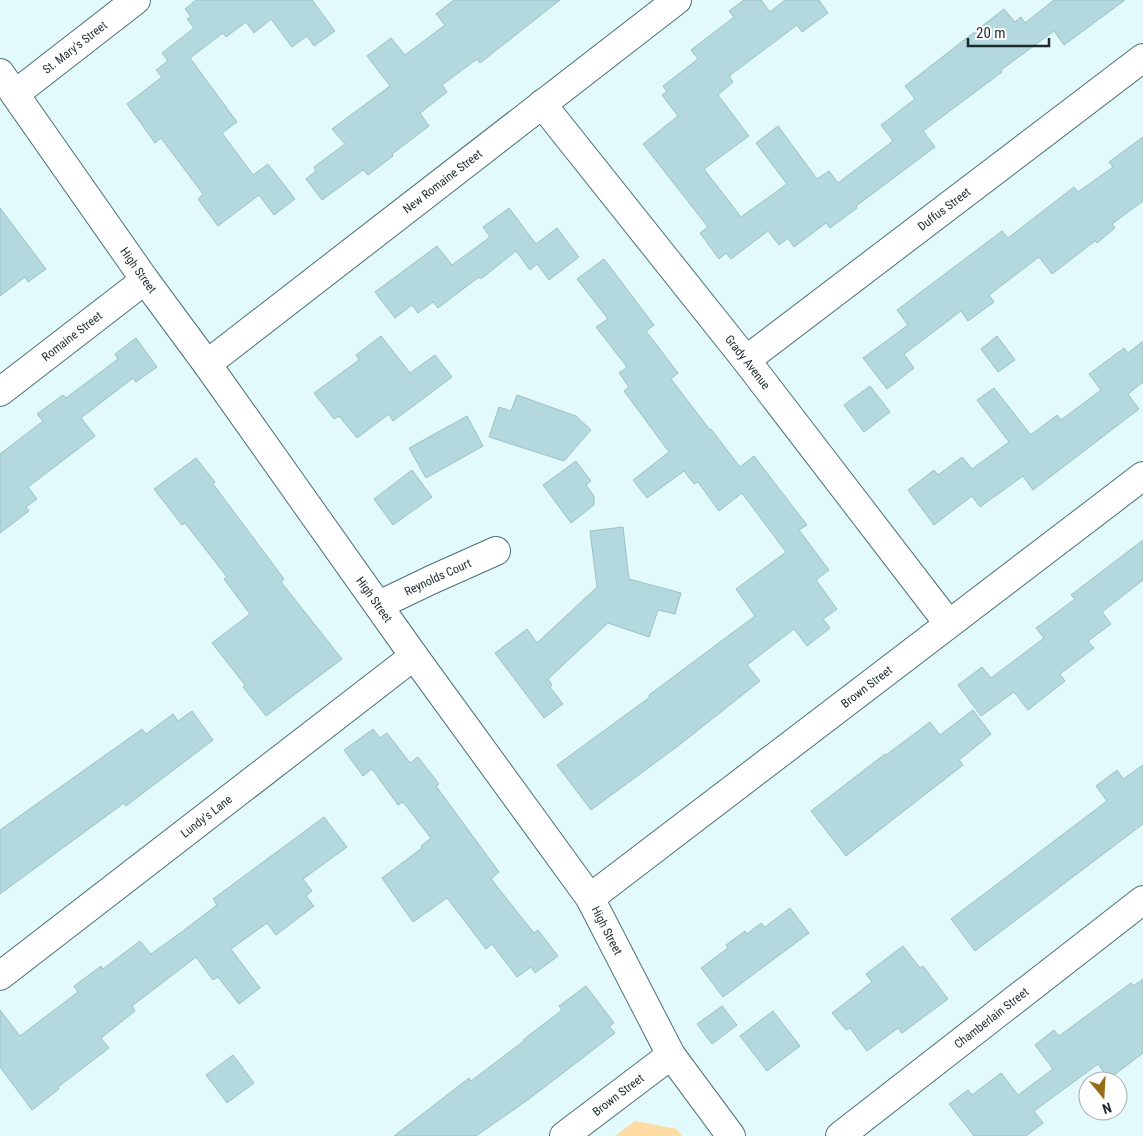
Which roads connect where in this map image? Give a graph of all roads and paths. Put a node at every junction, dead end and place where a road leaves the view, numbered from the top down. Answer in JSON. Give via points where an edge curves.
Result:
{"nodes":[{"id":1,"x":136,"y":0,"type":"edge"},
{"id":2,"x":677,"y":0,"type":"edge"},
{"id":3,"x":1143,"y":58,"type":"edge"},
{"id":4,"x":7,"y":84,"type":"edge"},
{"id":5,"x":542,"y":104,"type":"junction"},
{"id":6,"x":145,"y":280,"type":"junction"},
{"id":7,"x":746,"y":360,"type":"junction"},
{"id":8,"x":207,"y":364,"type":"junction"},
{"id":9,"x":0,"y":392,"type":"edge"},
{"id":10,"x":1143,"y":476,"type":"edge"},
{"id":11,"x":496,"y":551,"type":"dead end"},
{"id":12,"x":379,"y":605,"type":"junction"},
{"id":13,"x":948,"y":623,"type":"junction"},
{"id":14,"x":414,"y":656,"type":"junction"},
{"id":15,"x":590,"y":898,"type":"junction"},
{"id":16,"x":1143,"y":900,"type":"edge"},
{"id":17,"x":0,"y":976,"type":"edge"},
{"id":18,"x":671,"y":1055,"type":"junction"},
{"id":19,"x":564,"y":1136,"type":"edge"},
{"id":20,"x":732,"y":1136,"type":"edge"},
{"id":21,"x":840,"y":1136,"type":"edge"}],
"edges":[{"from":1,"to":4,"type":"street","name":"St. Mary's Street"},
{"from":2,"to":5,"type":"street","name":"New Romaine Street"},
{"from":3,"to":7,"type":"street","name":"Duffus Street"},
{"from":4,"to":6,"type":"street","name":"High Street"},
{"from":5,"to":7,"type":"street","name":"Grady Avenue"},
{"from":5,"to":8,"type":"street","name":"New Romaine Street"},
{"from":6,"to":8,"type":"street","name":"High Street"},
{"from":6,"to":9,"type":"street","name":"Romaine Street"},
{"from":7,"to":13,"type":"street","name":"Grady Avenue"},
{"from":8,"to":12,"type":"street","name":"High Street"},
{"from":10,"to":13,"type":"street","name":"Brown Street"},
{"from":11,"to":12,"type":"street","name":"Reynolds Court"},
{"from":12,"to":14,"type":"street","name":"High Street"},
{"from":13,"to":15,"type":"street","name":"Brown Street"},
{"from":14,"to":15,"type":"street","name":"High Street"},
{"from":14,"to":17,"type":"street","name":"Lundy's Lane"},
{"from":15,"to":18,"type":"street","name":"High Street"},
{"from":16,"to":21,"type":"street","name":"Chamberlain Street"},
{"from":18,"to":19,"type":"street","name":"Brown Street"},
{"from":18,"to":20,"type":"street","name":"High Street"}]}
